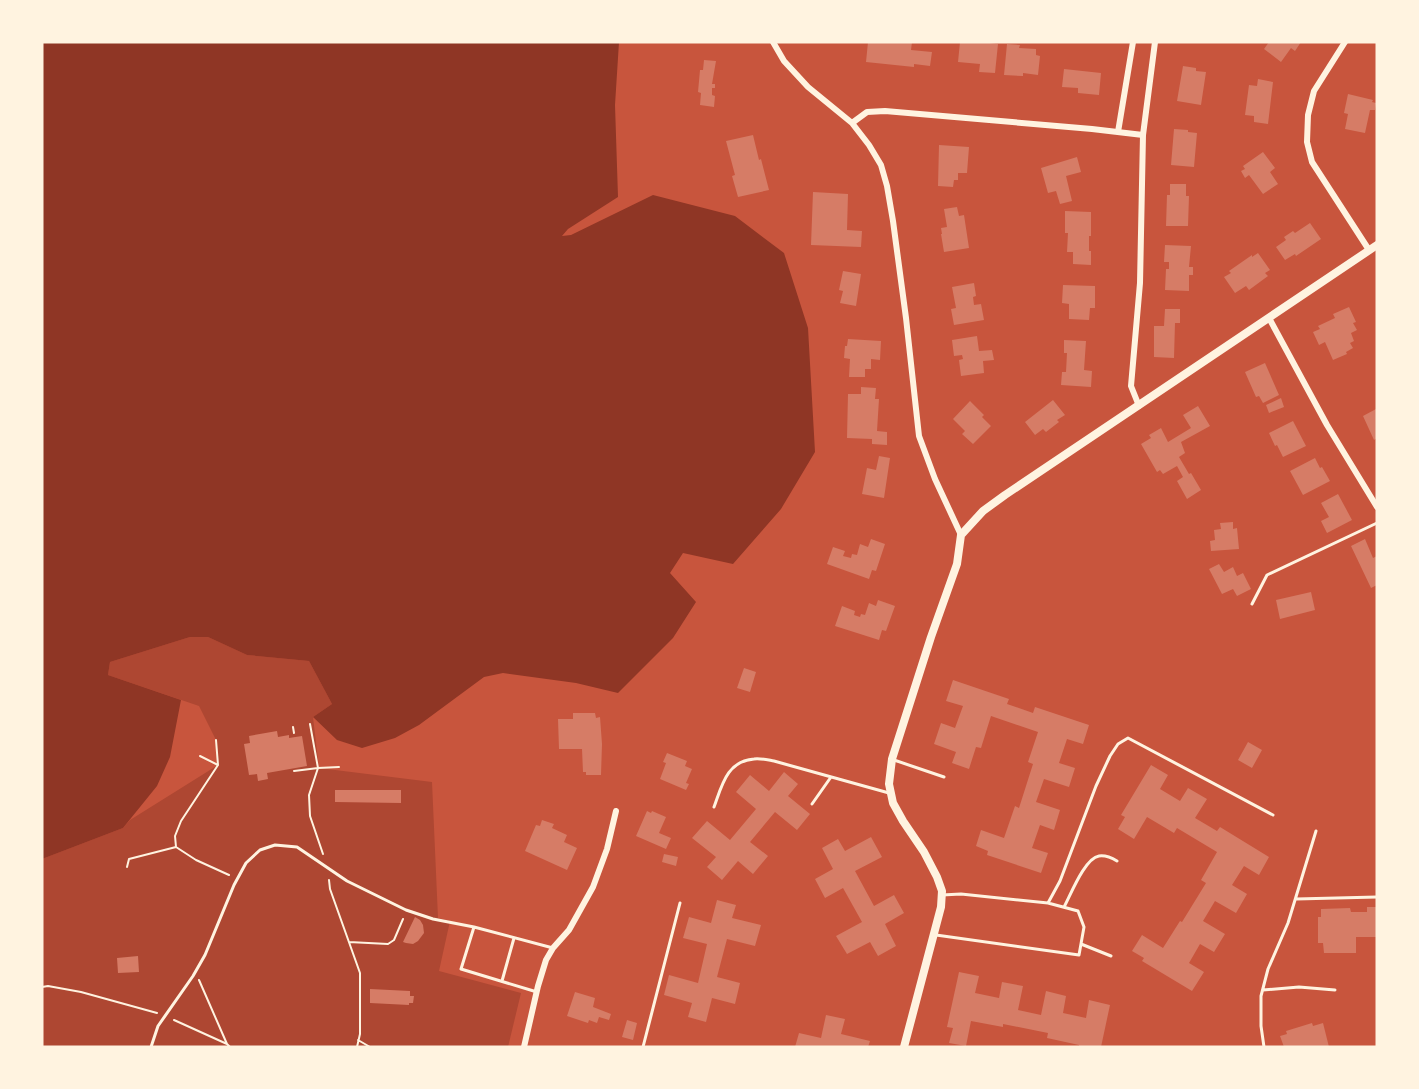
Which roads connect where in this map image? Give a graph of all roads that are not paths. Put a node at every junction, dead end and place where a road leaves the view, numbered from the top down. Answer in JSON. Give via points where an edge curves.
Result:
{"nodes":[{"id":1,"x":773,"y":42,"type":"edge"},
{"id":2,"x":1133,"y":42,"type":"edge"},
{"id":3,"x":1155,"y":42,"type":"edge"},
{"id":4,"x":1346,"y":42,"type":"edge"},
{"id":5,"x":852,"y":123,"type":"junction"},
{"id":6,"x":1118,"y":132,"type":"junction"},
{"id":7,"x":1143,"y":135,"type":"junction"},
{"id":8,"x":1373,"y":248,"type":"edge"},
{"id":9,"x":1269,"y":318,"type":"junction"},
{"id":10,"x":1139,"y":406,"type":"junction"},
{"id":11,"x":1377,"y":507,"type":"edge"},
{"id":12,"x":1377,"y":523,"type":"edge"},
{"id":13,"x":961,"y":535,"type":"junction"},
{"id":14,"x":1252,"y":604,"type":"dead end"},
{"id":15,"x":892,"y":759,"type":"junction"},
{"id":16,"x":831,"y":777,"type":"junction"},
{"id":17,"x":944,"y":777,"type":"dead end"},
{"id":18,"x":891,"y":793,"type":"junction"},
{"id":19,"x":812,"y":804,"type":"dead end"},
{"id":20,"x":714,"y":807,"type":"dead end"},
{"id":21,"x":616,"y":811,"type":"dead end"},
{"id":22,"x":1273,"y":815,"type":"dead end"},
{"id":23,"x":1316,"y":831,"type":"dead end"},
{"id":24,"x":1118,"y":861,"type":"dead end"},
{"id":25,"x":942,"y":895,"type":"junction"},
{"id":26,"x":1377,"y":897,"type":"edge"},
{"id":27,"x":1296,"y":899,"type":"junction"},
{"id":28,"x":680,"y":903,"type":"dead end"},
{"id":29,"x":1048,"y":903,"type":"junction"},
{"id":30,"x":1064,"y":907,"type":"junction"},
{"id":31,"x":474,"y":927,"type":"junction"},
{"id":32,"x":934,"y":935,"type":"junction"},
{"id":33,"x":514,"y":938,"type":"junction"},
{"id":34,"x":1081,"y":944,"type":"junction"},
{"id":35,"x":553,"y":948,"type":"junction"},
{"id":36,"x":1112,"y":956,"type":"dead end"},
{"id":37,"x":502,"y":981,"type":"junction"},
{"id":38,"x":1263,"y":990,"type":"junction"},
{"id":39,"x":1335,"y":990,"type":"dead end"},
{"id":40,"x":537,"y":992,"type":"junction"},
{"id":41,"x":151,"y":1047,"type":"edge"},
{"id":42,"x":524,"y":1047,"type":"edge"},
{"id":43,"x":643,"y":1047,"type":"edge"},
{"id":44,"x":904,"y":1047,"type":"edge"},
{"id":45,"x":1264,"y":1047,"type":"edge"}],
"edges":[{"from":1,"to":5,"type":"street","via":[[808,87]]},
{"from":2,"to":6,"type":"street"},
{"from":3,"to":7,"type":"street"},
{"from":4,"to":8,"type":"street","via":[[1314,91],[1307,142],[1312,162]]},
{"from":5,"to":6,"type":"street","via":[[867,112],[885,111]]},
{"from":5,"to":13,"type":"street","via":[[881,165],[887,186],[919,436]]},
{"from":6,"to":7,"type":"street"},
{"from":7,"to":10,"type":"street","via":[[1140,283],[1131,386]]},
{"from":8,"to":9,"type":"street"},
{"from":9,"to":10,"type":"street"},
{"from":9,"to":11,"type":"street"},
{"from":10,"to":13,"type":"street","via":[[983,511]]},
{"from":12,"to":14,"type":"lane","via":[[1267,575]]},
{"from":13,"to":15,"type":"street","via":[[957,564]]},
{"from":15,"to":17,"type":"lane"},
{"from":15,"to":18,"type":"street"},
{"from":16,"to":18,"type":"lane"},
{"from":16,"to":19,"type":"lane"},
{"from":16,"to":20,"type":"lane","via":[[754,759],[728,772]]},
{"from":18,"to":25,"type":"street","via":[[893,803],[937,877]]},
{"from":21,"to":35,"type":"street","via":[[593,886],[569,930]]},
{"from":22,"to":29,"type":"lane","via":[[1128,738],[1110,756]]},
{"from":23,"to":27,"type":"lane"},
{"from":24,"to":30,"type":"lane","via":[[1100,856],[1088,862]]},
{"from":25,"to":29,"type":"lane"},
{"from":25,"to":32,"type":"street"},
{"from":26,"to":27,"type":"lane"},
{"from":27,"to":38,"type":"lane"},
{"from":28,"to":43,"type":"lane"},
{"from":29,"to":30,"type":"lane"},
{"from":30,"to":34,"type":"lane","via":[[1078,911],[1084,927]]},
{"from":31,"to":33,"type":"lane"},
{"from":31,"to":37,"type":"lane","via":[[461,969]]},
{"from":31,"to":41,"type":"lane","via":[[406,910],[347,880],[297,847],[275,845],[260,850],[246,863],[205,955],[158,1026]]},
{"from":32,"to":34,"type":"lane","via":[[1079,955]]},
{"from":32,"to":44,"type":"street"},
{"from":33,"to":35,"type":"lane"},
{"from":33,"to":37,"type":"lane"},
{"from":34,"to":36,"type":"lane"},
{"from":35,"to":40,"type":"street"},
{"from":37,"to":40,"type":"lane"},
{"from":38,"to":39,"type":"lane"},
{"from":38,"to":45,"type":"lane"},
{"from":40,"to":42,"type":"street"}]}
